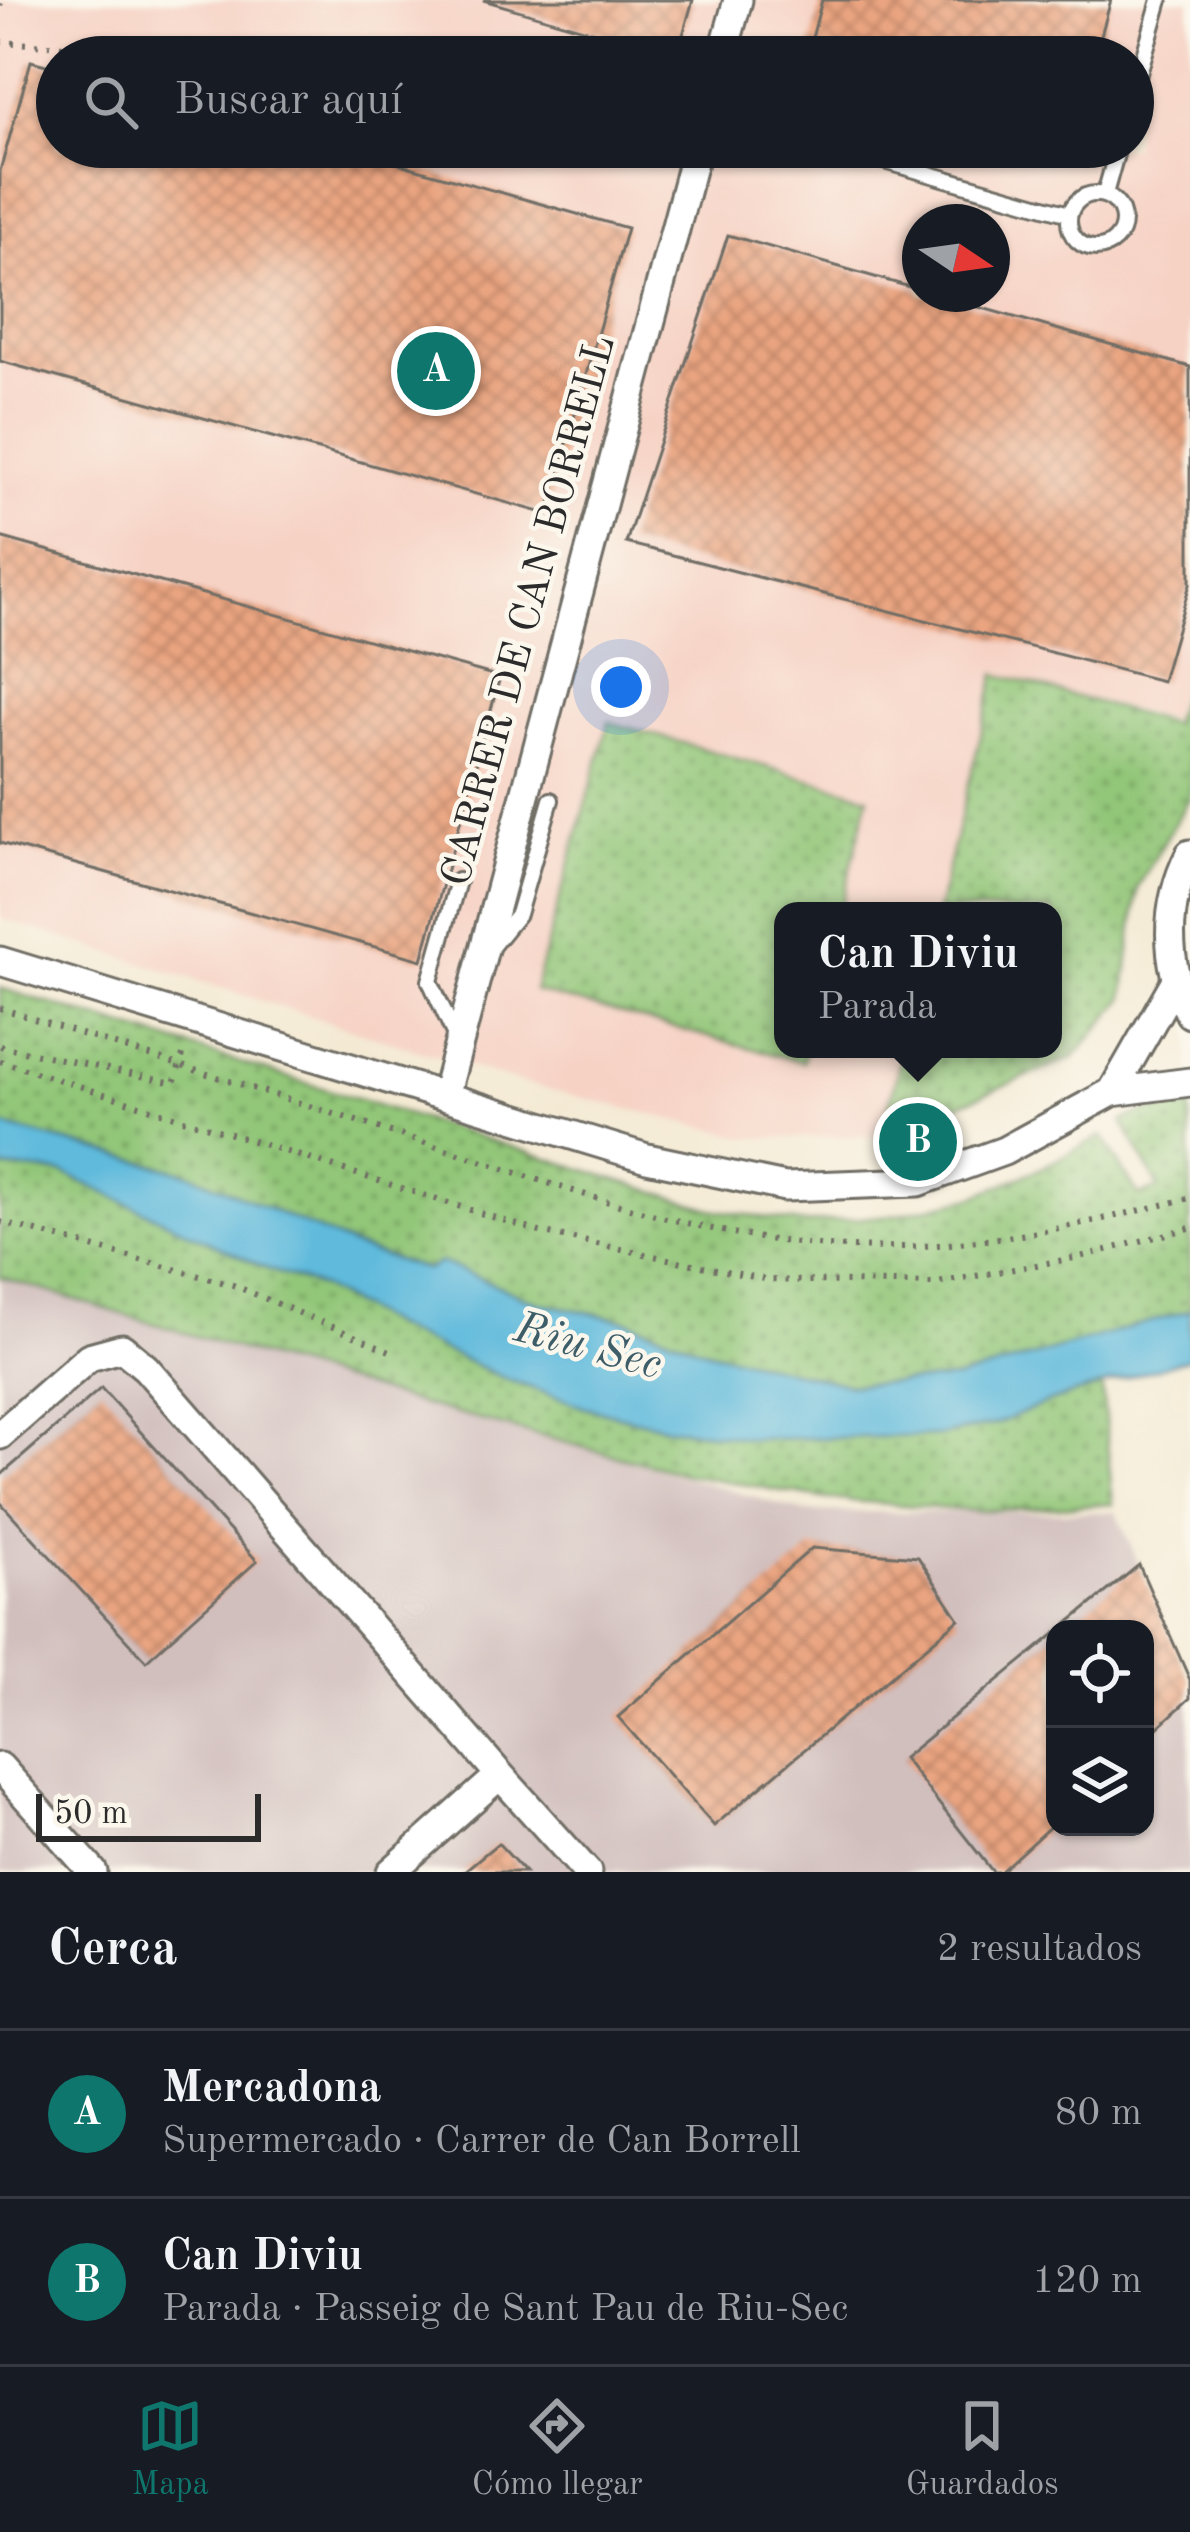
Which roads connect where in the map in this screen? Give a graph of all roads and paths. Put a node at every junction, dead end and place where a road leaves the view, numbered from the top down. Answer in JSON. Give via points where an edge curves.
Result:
{"nodes":[{"id":1,"x":738,"y":0,"type":"edge"},
{"id":2,"x":1160,"y":0,"type":"edge"},
{"id":3,"x":728,"y":36,"type":"edge"},
{"id":4,"x":1150,"y":36,"type":"edge"},
{"id":5,"x":0,"y":42,"type":"edge"},
{"id":6,"x":36,"y":44,"type":"edge"},
{"id":7,"x":691,"y":168,"type":"edge"},
{"id":8,"x":908,"y":168,"type":"edge"},
{"id":9,"x":1112,"y":168,"type":"edge"},
{"id":10,"x":1105,"y":194,"type":"junction"},
{"id":11,"x":1069,"y":214,"type":"junction"},
{"id":12,"x":551,"y":800,"type":"dead end"},
{"id":13,"x":1190,"y":854,"type":"edge"},
{"id":14,"x":458,"y":881,"type":"dead end"},
{"id":15,"x":481,"y":959,"type":"junction"},
{"id":16,"x":0,"y":961,"type":"edge"},
{"id":17,"x":1176,"y":980,"type":"junction"},
{"id":18,"x":0,"y":1008,"type":"edge"},
{"id":19,"x":1190,"y":1014,"type":"edge"},
{"id":20,"x":0,"y":1046,"type":"edge"},
{"id":21,"x":460,"y":1046,"type":"junction"},
{"id":22,"x":183,"y":1054,"type":"dead end"},
{"id":23,"x":0,"y":1061,"type":"edge"},
{"id":24,"x":180,"y":1065,"type":"junction"},
{"id":25,"x":1190,"y":1082,"type":"edge"},
{"id":26,"x":1112,"y":1092,"type":"junction"},
{"id":27,"x":445,"y":1096,"type":"junction"},
{"id":28,"x":0,"y":1222,"type":"edge"},
{"id":29,"x":1190,"y":1228,"type":"edge"},
{"id":30,"x":397,"y":1354,"type":"dead end"},
{"id":31,"x":0,"y":1436,"type":"edge"},
{"id":32,"x":0,"y":1767,"type":"edge"},
{"id":33,"x":500,"y":1775,"type":"junction"},
{"id":34,"x":93,"y":1872,"type":"edge"},
{"id":35,"x":391,"y":1872,"type":"edge"},
{"id":36,"x":587,"y":1872,"type":"edge"}],
"edges":[{"from":1,"to":3,"type":"street"},
{"from":2,"to":4,"type":"lane"},
{"from":5,"to":6,"type":"path"},
{"from":7,"to":15,"type":"street","name":"CARRER DE CAN BORRELL"},
{"from":8,"to":11,"type":"lane"},
{"from":9,"to":10,"type":"lane"},
{"from":10,"to":11,"type":"lane","via":[[1087,194]]},
{"from":10,"to":11,"type":"lane","via":[[1123,214],[1109,245],[1091,248],[1075,239]]},
{"from":12,"to":15,"type":"lane","via":[[518,914]]},
{"from":13,"to":17,"type":"street","via":[[1172,910]]},
{"from":14,"to":21,"type":"lane","via":[[430,981]]},
{"from":15,"to":21,"type":"street","name":"CARRER DE CAN BORRELL"},
{"from":16,"to":27,"type":"street"},
{"from":17,"to":19,"type":"street"},
{"from":17,"to":26,"type":"street"},
{"from":18,"to":24,"type":"path"},
{"from":20,"to":24,"type":"path","via":[[173,1083]]},
{"from":21,"to":27,"type":"street","name":"CARRER DE CAN BORRELL"},
{"from":22,"to":24,"type":"path"},
{"from":23,"to":29,"type":"path","via":[[540,1232],[768,1280],[932,1284]]},
{"from":25,"to":26,"type":"street"},
{"from":26,"to":27,"type":"street","via":[[1004,1151],[918,1182],[784,1187],[647,1158]]},
{"from":28,"to":30,"type":"path","via":[[232,1285]]},
{"from":31,"to":33,"type":"street","via":[[88,1357],[122,1348]]},
{"from":32,"to":34,"type":"street"},
{"from":33,"to":35,"type":"street"},
{"from":33,"to":36,"type":"street"}]}
